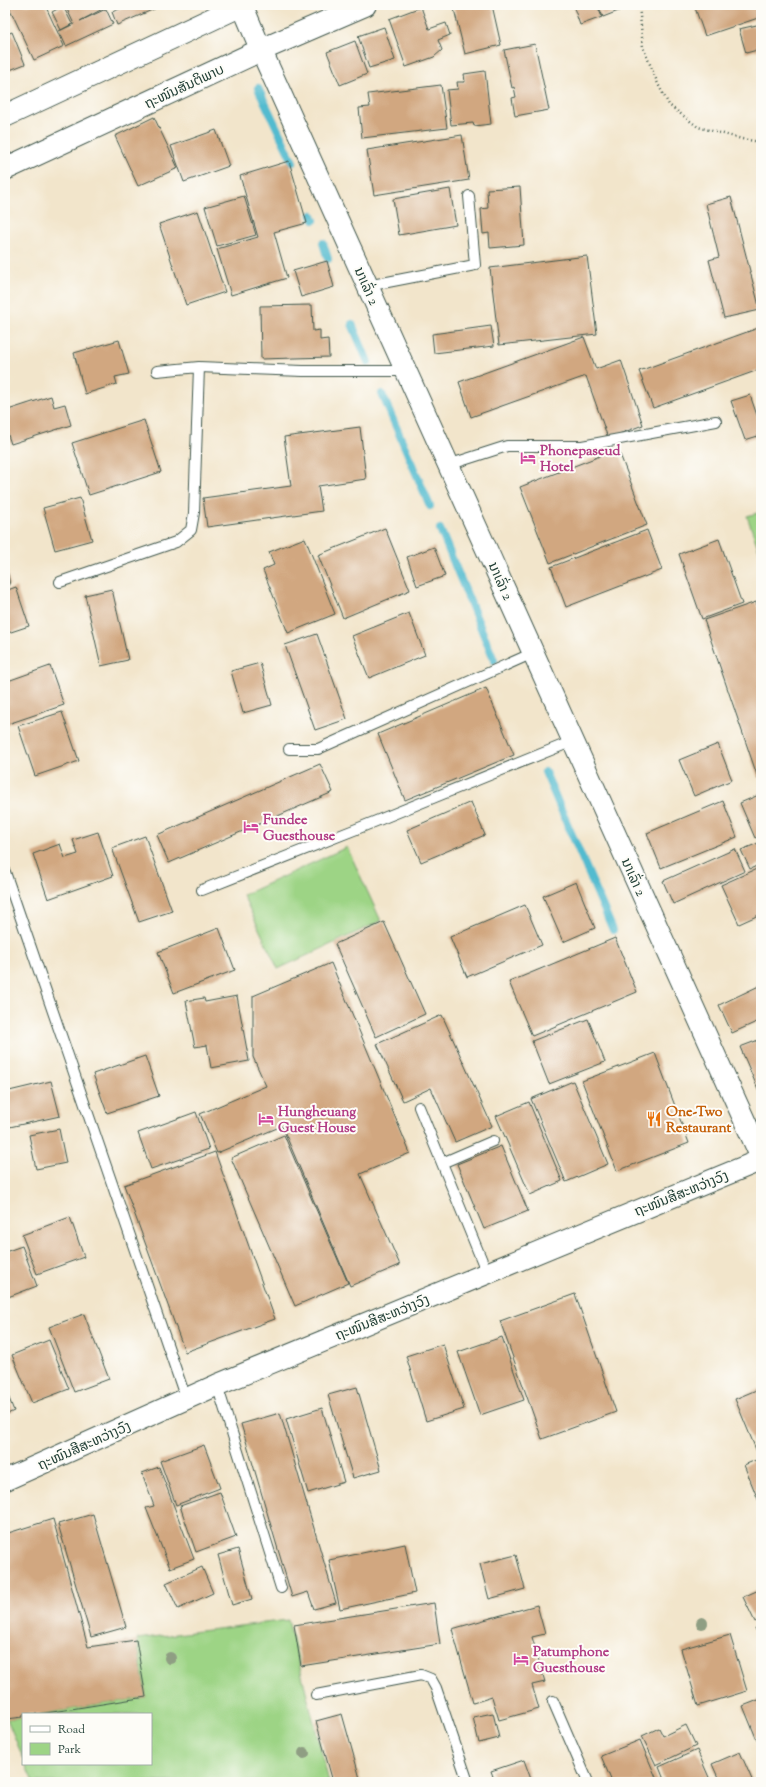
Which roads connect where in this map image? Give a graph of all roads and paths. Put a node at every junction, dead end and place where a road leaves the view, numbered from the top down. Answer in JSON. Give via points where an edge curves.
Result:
{"nodes":[{"id":1,"x":242,"y":5,"type":"edge"},
{"id":2,"x":364,"y":5,"type":"edge"},
{"id":3,"x":639,"y":5,"type":"edge"},
{"id":4,"x":261,"y":50,"type":"junction"},
{"id":5,"x":5,"y":116,"type":"edge"},
{"id":6,"x":761,"y":142,"type":"edge"},
{"id":7,"x":5,"y":169,"type":"edge"},
{"id":8,"x":469,"y":196,"type":"dead end"},
{"id":9,"x":368,"y":286,"type":"junction"},
{"id":10,"x":199,"y":367,"type":"junction"},
{"id":11,"x":406,"y":371,"type":"junction"},
{"id":12,"x":156,"y":372,"type":"dead end"},
{"id":13,"x":716,"y":421,"type":"dead end"},
{"id":14,"x":448,"y":465,"type":"junction"},
{"id":15,"x":60,"y":582,"type":"dead end"},
{"id":16,"x":533,"y":653,"type":"junction"},
{"id":17,"x":573,"y":741,"type":"junction"},
{"id":18,"x":289,"y":749,"type":"dead end"},
{"id":19,"x":5,"y":872,"type":"edge"},
{"id":20,"x":202,"y":890,"type":"dead end"},
{"id":21,"x":419,"y":1107,"type":"dead end"},
{"id":22,"x":493,"y":1141,"type":"dead end"},
{"id":23,"x":761,"y":1159,"type":"edge"},
{"id":24,"x":442,"y":1164,"type":"junction"},
{"id":25,"x":487,"y":1273,"type":"junction"},
{"id":26,"x":217,"y":1385,"type":"junction"},
{"id":27,"x":186,"y":1399,"type":"junction"},
{"id":28,"x":5,"y":1480,"type":"edge"},
{"id":29,"x":281,"y":1588,"type":"dead end"},
{"id":30,"x":316,"y":1695,"type":"dead end"},
{"id":31,"x":553,"y":1700,"type":"dead end"},
{"id":32,"x":468,"y":1782,"type":"edge"},
{"id":33,"x":588,"y":1782,"type":"edge"}],
"edges":[{"from":1,"to":4,"type":"street","name":"ນາເລົ່າ 2"},
{"from":1,"to":5,"type":"street"},
{"from":2,"to":4,"type":"street","name":"ຖະໜົນສັນຕິພາບ"},
{"from":3,"to":6,"type":"path","via":[[643,47],[669,105],[698,126]]},
{"from":4,"to":7,"type":"street","name":"ຖະໜົນສັນຕິພາບ"},
{"from":4,"to":9,"type":"street","name":"ນາເລົ່າ 2"},
{"from":8,"to":9,"type":"lane","via":[[474,265]]},
{"from":9,"to":11,"type":"street","name":"ນາເລົ່າ 2"},
{"from":10,"to":11,"type":"lane"},
{"from":10,"to":12,"type":"lane"},
{"from":10,"to":15,"type":"lane","via":[[194,513],[191,530],[176,542]]},
{"from":11,"to":14,"type":"street","name":"ນາເລົ່າ 2"},
{"from":13,"to":14,"type":"lane","via":[[582,446],[507,446]]},
{"from":14,"to":16,"type":"street","name":"ນາເລົ່າ 2"},
{"from":16,"to":17,"type":"street","name":"ນາເລົ່າ 2"},
{"from":16,"to":18,"type":"lane","via":[[318,749]]},
{"from":17,"to":20,"type":"lane"},
{"from":17,"to":23,"type":"street","name":"ນາເລົ່າ 2"},
{"from":19,"to":27,"type":"lane"},
{"from":21,"to":24,"type":"lane"},
{"from":22,"to":24,"type":"lane"},
{"from":23,"to":25,"type":"street","name":"ຖະໜົນສີສະຫວ່າງວົງ"},
{"from":24,"to":25,"type":"lane"},
{"from":25,"to":26,"type":"street","name":"ຖະໜົນສີສະຫວ່າງວົງ"},
{"from":26,"to":27,"type":"street","name":"ຖະໜົນສີສະຫວ່າງວົງ"},
{"from":26,"to":29,"type":"lane"},
{"from":27,"to":28,"type":"street","name":"ຖະໜົນສີສະຫວ່າງວົງ"},
{"from":30,"to":32,"type":"lane","via":[[421,1675],[431,1679]]},
{"from":31,"to":33,"type":"lane"}]}
